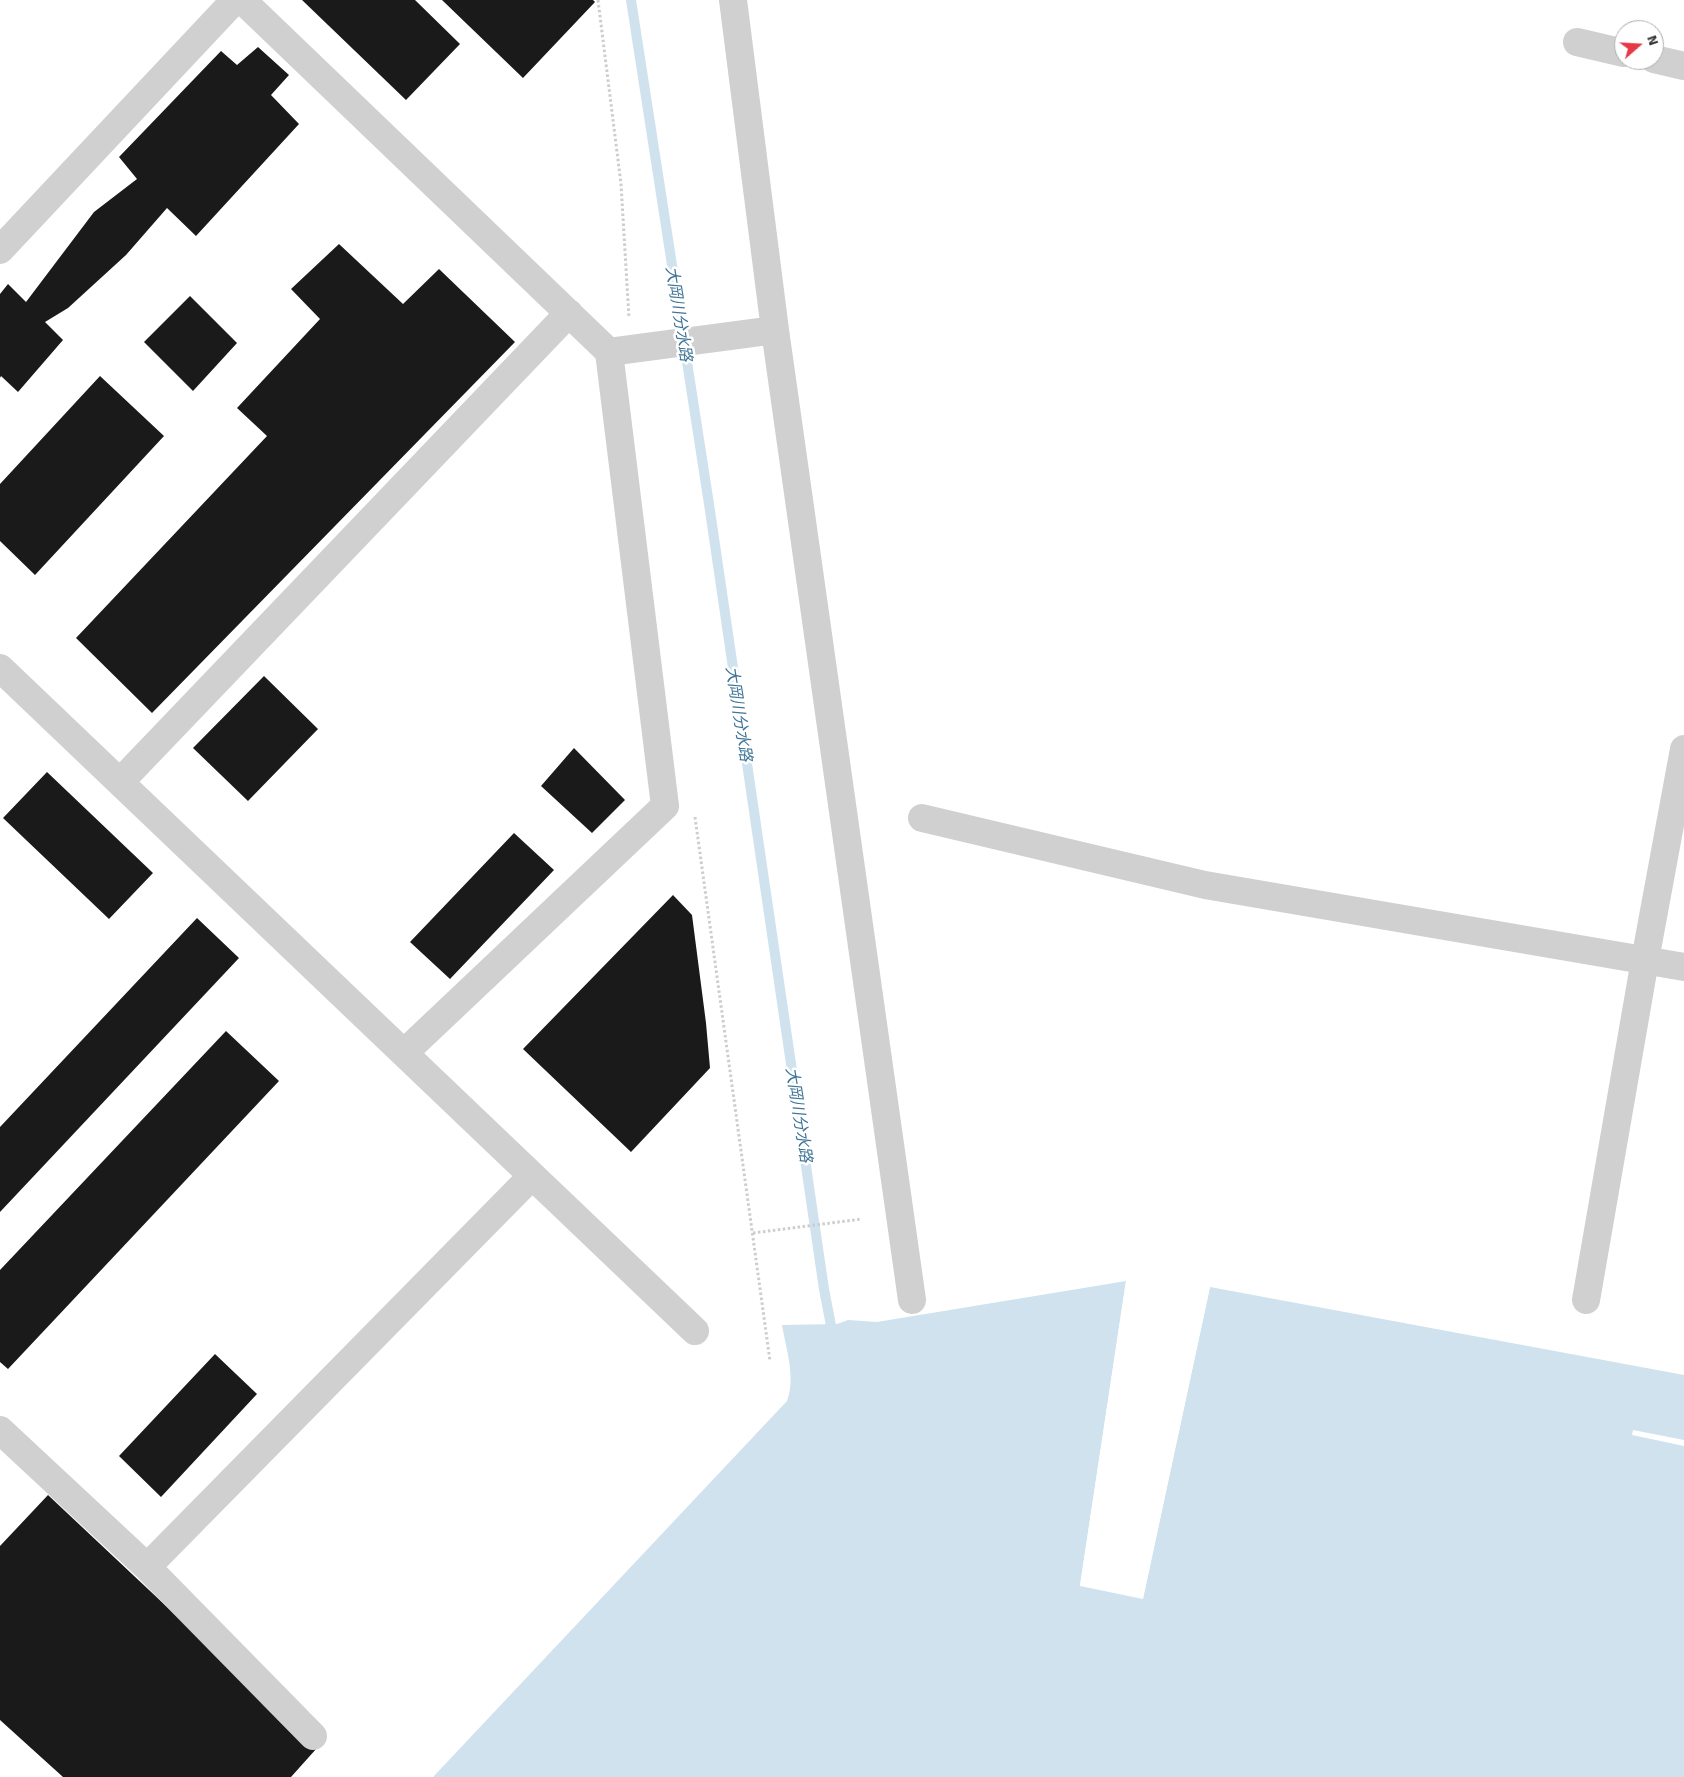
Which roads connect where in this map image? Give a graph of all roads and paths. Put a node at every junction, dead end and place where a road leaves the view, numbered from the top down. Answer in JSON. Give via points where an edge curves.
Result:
{"nodes":[{"id":1,"x":235,"y":0,"type":"edge"},
{"id":2,"x":242,"y":0,"type":"edge"},
{"id":3,"x":598,"y":0,"type":"edge"},
{"id":4,"x":733,"y":0,"type":"edge"},
{"id":5,"x":1577,"y":42,"type":"dead end"},
{"id":6,"x":1614,"y":51,"type":"edge"},
{"id":7,"x":1664,"y":61,"type":"edge"},
{"id":8,"x":1684,"y":66,"type":"edge"},
{"id":9,"x":0,"y":250,"type":"edge"},
{"id":10,"x":569,"y":313,"type":"junction"},
{"id":11,"x":775,"y":330,"type":"junction"},
{"id":12,"x":628,"y":349,"type":"junction"},
{"id":13,"x":0,"y":668,"type":"edge"},
{"id":14,"x":1684,"y":749,"type":"edge"},
{"id":15,"x":120,"y":782,"type":"junction"},
{"id":16,"x":694,"y":811,"type":"dead end"},
{"id":17,"x":922,"y":818,"type":"dead end"},
{"id":18,"x":1645,"y":960,"type":"junction"},
{"id":19,"x":1684,"y":967,"type":"edge"},
{"id":20,"x":404,"y":1053,"type":"junction"},
{"id":21,"x":532,"y":1176,"type":"junction"},
{"id":22,"x":862,"y":1219,"type":"dead end"},
{"id":23,"x":753,"y":1233,"type":"junction"},
{"id":24,"x":912,"y":1300,"type":"dead end"},
{"id":25,"x":1586,"y":1300,"type":"dead end"},
{"id":26,"x":696,"y":1331,"type":"dead end"},
{"id":27,"x":770,"y":1361,"type":"dead end"},
{"id":28,"x":0,"y":1431,"type":"edge"},
{"id":29,"x":147,"y":1567,"type":"junction"},
{"id":30,"x":313,"y":1736,"type":"dead end"}],
"edges":[{"from":1,"to":9,"type":"street"},
{"from":2,"to":10,"type":"street"},
{"from":3,"to":12,"type":"path","via":[[621,184]]},
{"from":4,"to":11,"type":"street"},
{"from":5,"to":6,"type":"street"},
{"from":7,"to":8,"type":"street"},
{"from":10,"to":12,"type":"street"},
{"from":10,"to":15,"type":"street"},
{"from":11,"to":12,"type":"street"},
{"from":11,"to":24,"type":"street"},
{"from":12,"to":20,"type":"street","via":[[665,806]]},
{"from":13,"to":15,"type":"street"},
{"from":14,"to":18,"type":"street"},
{"from":15,"to":20,"type":"street"},
{"from":16,"to":23,"type":"path"},
{"from":17,"to":18,"type":"street","via":[[1205,885]]},
{"from":18,"to":19,"type":"street"},
{"from":18,"to":25,"type":"street"},
{"from":20,"to":21,"type":"street"},
{"from":21,"to":26,"type":"street"},
{"from":21,"to":29,"type":"street"},
{"from":22,"to":23,"type":"path"},
{"from":23,"to":27,"type":"path"},
{"from":28,"to":29,"type":"street"},
{"from":29,"to":30,"type":"street"}]}
